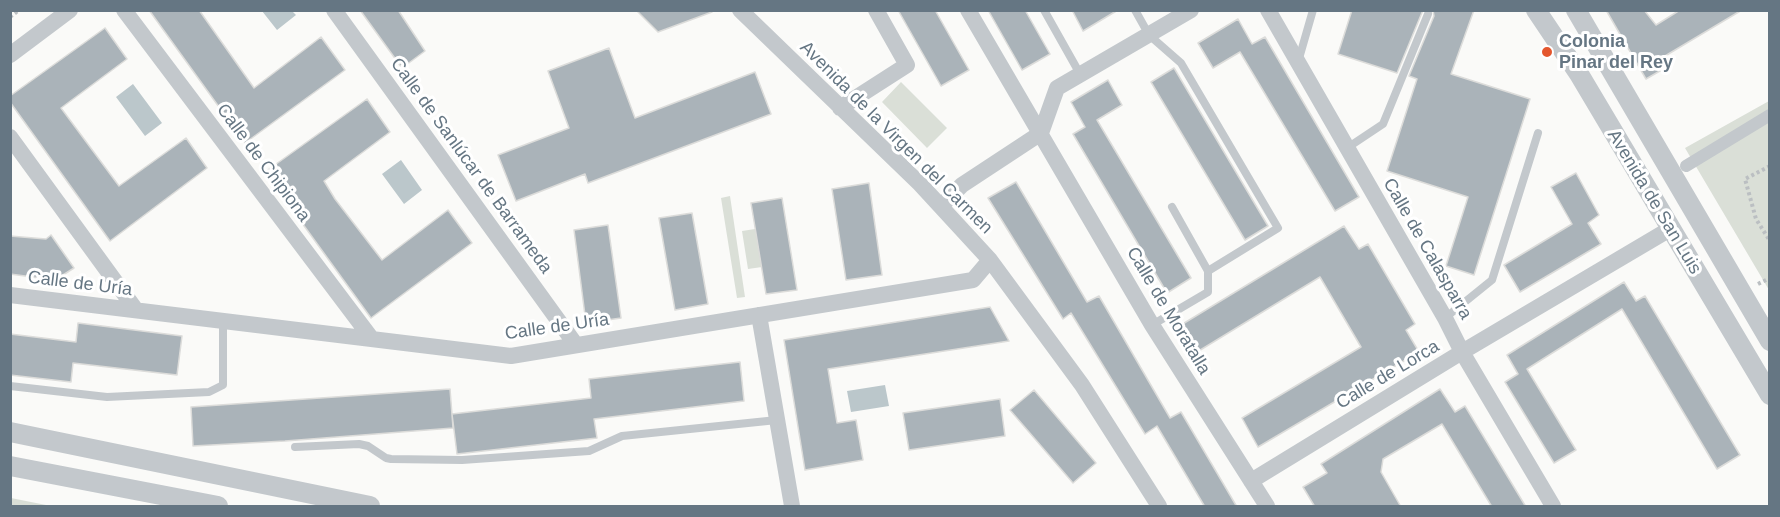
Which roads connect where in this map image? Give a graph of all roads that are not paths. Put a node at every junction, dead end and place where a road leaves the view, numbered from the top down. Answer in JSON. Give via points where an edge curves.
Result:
{"nodes":[{"id":1,"x":70,"y":10,"type":"edge"},
{"id":2,"x":124,"y":10,"type":"edge"},
{"id":3,"x":334,"y":10,"type":"edge"},
{"id":4,"x":740,"y":10,"type":"edge"},
{"id":5,"x":876,"y":10,"type":"edge"},
{"id":6,"x":968,"y":10,"type":"edge"},
{"id":7,"x":1044,"y":10,"type":"edge"},
{"id":8,"x":1135,"y":10,"type":"edge"},
{"id":9,"x":1191,"y":10,"type":"edge"},
{"id":10,"x":1268,"y":10,"type":"edge"},
{"id":11,"x":1313,"y":10,"type":"edge"},
{"id":12,"x":1536,"y":10,"type":"edge"},
{"id":13,"x":1576,"y":10,"type":"edge"},
{"id":14,"x":1428,"y":14,"type":"dead end"},
{"id":15,"x":1149,"y":35,"type":"junction"},
{"id":16,"x":10,"y":55,"type":"edge"},
{"id":17,"x":1298,"y":62,"type":"junction"},
{"id":18,"x":1080,"y":74,"type":"junction"},
{"id":19,"x":840,"y":108,"type":"junction"},
{"id":20,"x":1770,"y":115,"type":"edge"},
{"id":21,"x":1041,"y":133,"type":"junction"},
{"id":22,"x":1539,"y":133,"type":"dead end"},
{"id":23,"x":10,"y":137,"type":"edge"},
{"id":24,"x":1347,"y":148,"type":"junction"},
{"id":25,"x":1686,"y":166,"type":"dead end"},
{"id":26,"x":941,"y":206,"type":"junction"},
{"id":27,"x":1172,"y":207,"type":"dead end"},
{"id":28,"x":1670,"y":230,"type":"junction"},
{"id":29,"x":990,"y":260,"type":"junction"},
{"id":30,"x":1208,"y":271,"type":"junction"},
{"id":31,"x":10,"y":295,"type":"edge"},
{"id":32,"x":136,"y":310,"type":"junction"},
{"id":33,"x":759,"y":315,"type":"junction"},
{"id":34,"x":1445,"y":318,"type":"junction"},
{"id":35,"x":223,"y":321,"type":"junction"},
{"id":36,"x":1152,"y":325,"type":"junction"},
{"id":37,"x":372,"y":339,"type":"junction"},
{"id":38,"x":1770,"y":341,"type":"edge"},
{"id":39,"x":576,"y":345,"type":"junction"},
{"id":40,"x":1462,"y":352,"type":"junction"},
{"id":41,"x":10,"y":386,"type":"edge"},
{"id":42,"x":1770,"y":395,"type":"edge"},
{"id":43,"x":777,"y":420,"type":"junction"},
{"id":44,"x":10,"y":432,"type":"edge"},
{"id":45,"x":295,"y":447,"type":"dead end"},
{"id":46,"x":10,"y":466,"type":"edge"},
{"id":47,"x":1251,"y":481,"type":"junction"},
{"id":48,"x":218,"y":507,"type":"edge"},
{"id":49,"x":370,"y":507,"type":"edge"},
{"id":50,"x":792,"y":507,"type":"edge"},
{"id":51,"x":1159,"y":507,"type":"edge"},
{"id":52,"x":1267,"y":507,"type":"edge"},
{"id":53,"x":1553,"y":507,"type":"edge"}],
"edges":[{"from":1,"to":16,"type":"street"},
{"from":2,"to":37,"type":"street","name":"Calle de Chipiona"},
{"from":3,"to":39,"type":"street","name":"Calle de Sanlúcar de Barrameda"},
{"from":4,"to":19,"type":"street","name":"Avenida de la Virgen del Carmen"},
{"from":5,"to":19,"type":"street","via":[[907,65]]},
{"from":6,"to":21,"type":"street","name":"Calle de Moratalla"},
{"from":7,"to":18,"type":"lane"},
{"from":8,"to":15,"type":"lane"},
{"from":9,"to":15,"type":"street"},
{"from":10,"to":17,"type":"street","name":"Calle de Calasparra"},
{"from":11,"to":17,"type":"lane"},
{"from":12,"to":28,"type":"street","name":"Avenida de San Luis","via":[[1579,74]]},
{"from":13,"to":38,"type":"street","name":"Avenida de San Luis"},
{"from":14,"to":24,"type":"lane","via":[[1383,123]]},
{"from":15,"to":18,"type":"street"},
{"from":15,"to":30,"type":"lane","via":[[1181,63],[1278,228]]},
{"from":17,"to":24,"type":"street","name":"Calle de Calasparra"},
{"from":18,"to":21,"type":"street","via":[[1057,88]]},
{"from":19,"to":26,"type":"street","name":"Avenida de la Virgen del Carmen"},
{"from":20,"to":25,"type":"street"},
{"from":21,"to":26,"type":"street","via":[[962,185]]},
{"from":21,"to":36,"type":"street","name":"Calle de Moratalla"},
{"from":22,"to":34,"type":"lane","via":[[1492,280]]},
{"from":23,"to":32,"type":"street"},
{"from":24,"to":34,"type":"street","name":"Calle de Calasparra"},
{"from":26,"to":29,"type":"street","name":"Avenida de la Virgen del Carmen"},
{"from":27,"to":30,"type":"lane"},
{"from":28,"to":40,"type":"street","name":"Calle de Lorca"},
{"from":28,"to":42,"type":"street","name":"Avenida de San Luis"},
{"from":29,"to":33,"type":"street","name":"Calle de Uría","via":[[973,280]]},
{"from":29,"to":51,"type":"street","name":"Avenida de la Virgen del Carmen","via":[[1082,385]]},
{"from":30,"to":36,"type":"lane","via":[[1208,292]]},
{"from":31,"to":32,"type":"street","name":"Calle de Uría"},
{"from":32,"to":35,"type":"street","name":"Calle de Uría"},
{"from":33,"to":39,"type":"street","name":"Calle de Uría"},
{"from":33,"to":43,"type":"street"},
{"from":34,"to":40,"type":"street","name":"Calle de Calasparra"},
{"from":35,"to":37,"type":"street","name":"Calle de Uría"},
{"from":35,"to":41,"type":"lane","via":[[223,385],[209,392],[107,397]]},
{"from":36,"to":47,"type":"street","name":"Calle de Moratalla"},
{"from":37,"to":39,"type":"street","name":"Calle de Uría","via":[[511,356]]},
{"from":40,"to":47,"type":"street","name":"Calle de Lorca"},
{"from":40,"to":53,"type":"street","name":"Calle de Calasparra"},
{"from":43,"to":45,"type":"lane","via":[[622,436],[589,451],[462,460],[392,459],[359,444]]},
{"from":43,"to":50,"type":"street"},
{"from":44,"to":49,"type":"street"},
{"from":46,"to":48,"type":"street"},
{"from":47,"to":52,"type":"street","name":"Calle de Moratalla"}]}
